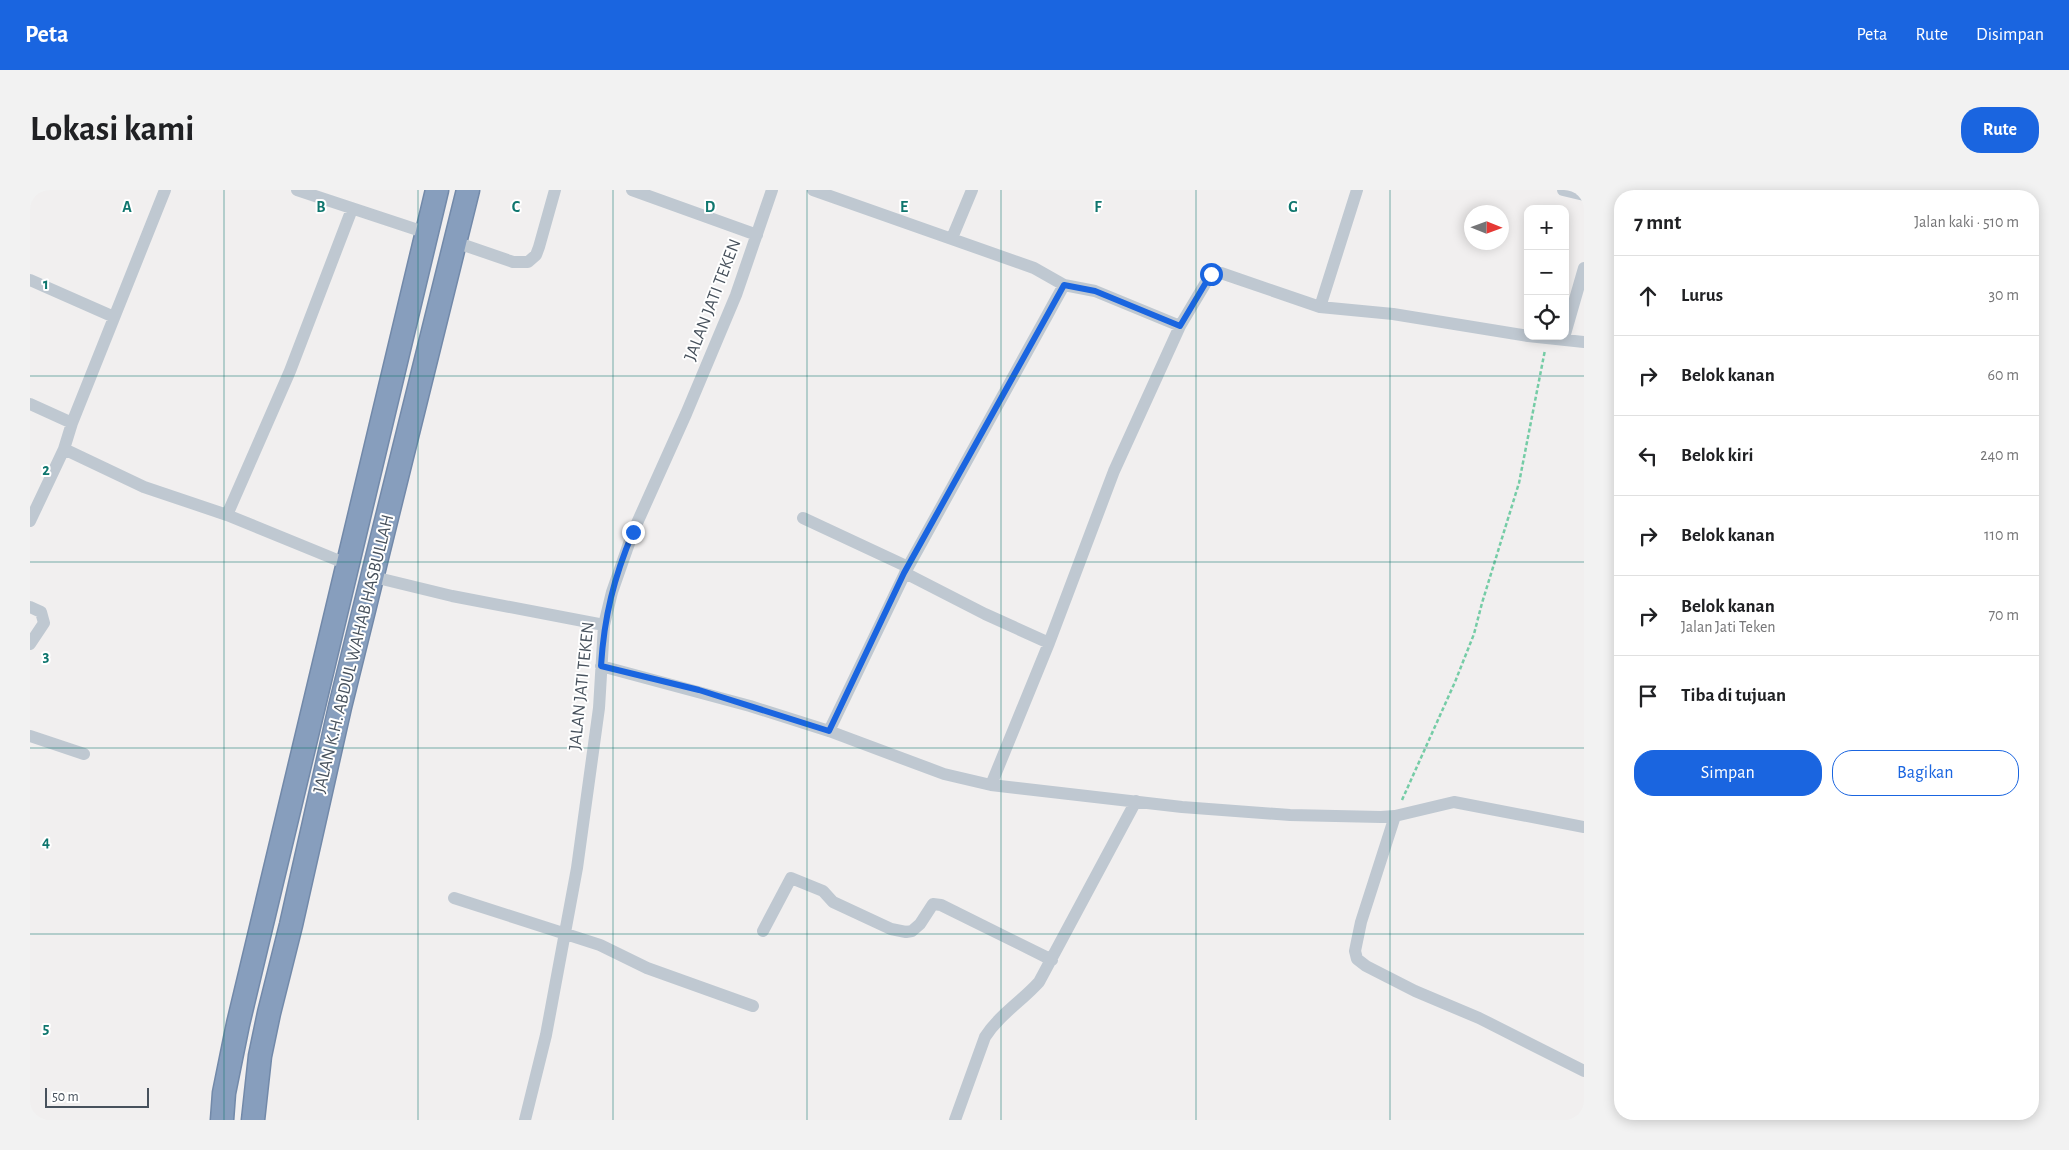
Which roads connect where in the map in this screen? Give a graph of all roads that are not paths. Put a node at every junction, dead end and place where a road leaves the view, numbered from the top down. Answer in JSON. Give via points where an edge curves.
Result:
{"nodes":[{"id":1,"x":165,"y":190,"type":"edge"},
{"id":2,"x":296,"y":190,"type":"edge"},
{"id":3,"x":437,"y":190,"type":"edge"},
{"id":4,"x":468,"y":190,"type":"edge"},
{"id":5,"x":555,"y":190,"type":"edge"},
{"id":6,"x":632,"y":190,"type":"edge"},
{"id":7,"x":772,"y":190,"type":"edge"},
{"id":8,"x":813,"y":190,"type":"edge"},
{"id":9,"x":972,"y":190,"type":"edge"},
{"id":10,"x":1357,"y":190,"type":"edge"},
{"id":11,"x":1564,"y":190,"type":"edge"},
{"id":12,"x":1584,"y":195,"type":"edge"},
{"id":13,"x":352,"y":209,"type":"junction"},
{"id":14,"x":427,"y":233,"type":"junction"},
{"id":15,"x":757,"y":235,"type":"junction"},
{"id":16,"x":952,"y":238,"type":"junction"},
{"id":17,"x":455,"y":242,"type":"junction"},
{"id":18,"x":1584,"y":268,"type":"edge"},
{"id":19,"x":30,"y":280,"type":"edge"},
{"id":20,"x":1064,"y":285,"type":"junction"},
{"id":21,"x":1320,"y":307,"type":"junction"},
{"id":22,"x":114,"y":317,"type":"junction"},
{"id":23,"x":1569,"y":322,"type":"edge"},
{"id":24,"x":1180,"y":326,"type":"junction"},
{"id":25,"x":1524,"y":335,"type":"edge"},
{"id":26,"x":1569,"y":338,"type":"edge"},
{"id":27,"x":1584,"y":342,"type":"edge"},
{"id":28,"x":30,"y":404,"type":"edge"},
{"id":29,"x":72,"y":423,"type":"junction"},
{"id":30,"x":64,"y":449,"type":"junction"},
{"id":31,"x":227,"y":516,"type":"junction"},
{"id":32,"x":803,"y":518,"type":"dead end"},
{"id":33,"x":30,"y":520,"type":"edge"},
{"id":34,"x":348,"y":564,"type":"junction"},
{"id":35,"x":375,"y":566,"type":"junction"},
{"id":36,"x":906,"y":570,"type":"junction"},
{"id":37,"x":30,"y":607,"type":"edge"},
{"id":38,"x":604,"y":625,"type":"junction"},
{"id":39,"x":1049,"y":643,"type":"junction"},
{"id":40,"x":30,"y":644,"type":"edge"},
{"id":41,"x":601,"y":666,"type":"junction"},
{"id":42,"x":314,"y":705,"type":"junction"},
{"id":43,"x":829,"y":731,"type":"junction"},
{"id":44,"x":30,"y":736,"type":"edge"},
{"id":45,"x":332,"y":742,"type":"junction"},
{"id":46,"x":84,"y":754,"type":"dead end"},
{"id":47,"x":991,"y":786,"type":"junction"},
{"id":48,"x":1136,"y":801,"type":"junction"},
{"id":49,"x":1395,"y":816,"type":"junction"},
{"id":50,"x":1584,"y":827,"type":"edge"},
{"id":51,"x":454,"y":898,"type":"dead end"},
{"id":52,"x":762,"y":931,"type":"dead end"},
{"id":53,"x":259,"y":933,"type":"junction"},
{"id":54,"x":566,"y":933,"type":"junction"},
{"id":55,"x":1052,"y":960,"type":"junction"},
{"id":56,"x":753,"y":1006,"type":"dead end"},
{"id":57,"x":1584,"y":1071,"type":"edge"},
{"id":58,"x":222,"y":1120,"type":"edge"},
{"id":59,"x":253,"y":1120,"type":"edge"},
{"id":60,"x":525,"y":1120,"type":"edge"},
{"id":61,"x":955,"y":1120,"type":"edge"}],
"edges":[{"from":1,"to":22,"type":"street"},
{"from":2,"to":13,"type":"street"},
{"from":3,"to":14,"type":"highway","name":"JALAN K.H. ABDUL WAHAB HASBULLAH"},
{"from":4,"to":17,"type":"highway","name":"JALAN K.H. ABDUL WAHAB HASBULLAH"},
{"from":5,"to":17,"type":"street","via":[[539,247],[528,262],[513,262]]},
{"from":6,"to":15,"type":"street"},
{"from":7,"to":15,"type":"street","name":"JALAN JATI TEKEN"},
{"from":8,"to":16,"type":"street"},
{"from":9,"to":16,"type":"street"},
{"from":10,"to":21,"type":"street"},
{"from":11,"to":12,"type":"street"},
{"from":13,"to":14,"type":"street"},
{"from":13,"to":31,"type":"street","via":[[290,371]]},
{"from":14,"to":34,"type":"highway","name":"JALAN K.H. ABDUL WAHAB HASBULLAH"},
{"from":15,"to":38,"type":"street","name":"JALAN JATI TEKEN","via":[[728,316],[624,554]]},
{"from":16,"to":20,"type":"street","via":[[1034,268]]},
{"from":17,"to":35,"type":"highway","name":"JALAN K.H. ABDUL WAHAB HASBULLAH"},
{"from":18,"to":23,"type":"street"},
{"from":19,"to":22,"type":"street"},
{"from":20,"to":24,"type":"street","via":[[1095,291]]},
{"from":20,"to":36,"type":"street"},
{"from":21,"to":24,"type":"street","via":[[1213,273]]},
{"from":21,"to":25,"type":"street","via":[[1393,314]]},
{"from":22,"to":29,"type":"street"},
{"from":24,"to":39,"type":"street","via":[[1114,471]]},
{"from":26,"to":27,"type":"street"},
{"from":28,"to":29,"type":"street"},
{"from":29,"to":30,"type":"street"},
{"from":30,"to":31,"type":"street","via":[[144,487]]},
{"from":30,"to":33,"type":"street"},
{"from":31,"to":34,"type":"street"},
{"from":32,"to":36,"type":"street"},
{"from":34,"to":42,"type":"highway","name":"JALAN K.H. ABDUL WAHAB HASBULLAH"},
{"from":35,"to":38,"type":"street","via":[[382,579]]},
{"from":35,"to":42,"type":"highway","via":[[369,573],[357,609],[331,705],[325,713],[317,712]]},
{"from":35,"to":45,"type":"highway","name":"JALAN K.H. ABDUL WAHAB HASBULLAH"},
{"from":36,"to":39,"type":"street","via":[[984,614]]},
{"from":36,"to":43,"type":"street"},
{"from":37,"to":40,"type":"street","via":[[41,612],[44,623]]},
{"from":38,"to":41,"type":"street","name":"JALAN JATI TEKEN"},
{"from":39,"to":47,"type":"street"},
{"from":41,"to":43,"type":"street","via":[[699,690]]},
{"from":41,"to":54,"type":"street","name":"JALAN JATI TEKEN","via":[[596,735]]},
{"from":42,"to":53,"type":"highway","name":"JALAN K.H. ABDUL WAHAB HASBULLAH"},
{"from":43,"to":47,"type":"street","via":[[944,774]]},
{"from":44,"to":46,"type":"street"},
{"from":45,"to":53,"type":"highway","via":[[319,732],[312,739],[275,896]]},
{"from":45,"to":59,"type":"highway","name":"JALAN K.H. ABDUL WAHAB HASBULLAH","via":[[260,1056]]},
{"from":47,"to":48,"type":"street"},
{"from":48,"to":49,"type":"street","via":[[1290,815]]},
{"from":48,"to":55,"type":"street"},
{"from":49,"to":50,"type":"street","via":[[1454,802]]},
{"from":49,"to":57,"type":"street","via":[[1361,922],[1355,951],[1357,959],[1415,991],[1479,1018]]},
{"from":51,"to":54,"type":"street"},
{"from":52,"to":55,"type":"street","via":[[791,878],[823,891],[833,902],[891,929],[906,932],[920,924],[933,904],[941,905]]},
{"from":53,"to":58,"type":"highway","name":"JALAN K.H. ABDUL WAHAB HASBULLAH","via":[[224,1093]]},
{"from":54,"to":56,"type":"street","via":[[647,968]]},
{"from":54,"to":60,"type":"street","name":"JALAN JATI TEKEN"},
{"from":55,"to":61,"type":"street","via":[[1039,982],[993,1025],[985,1037]]}]}
